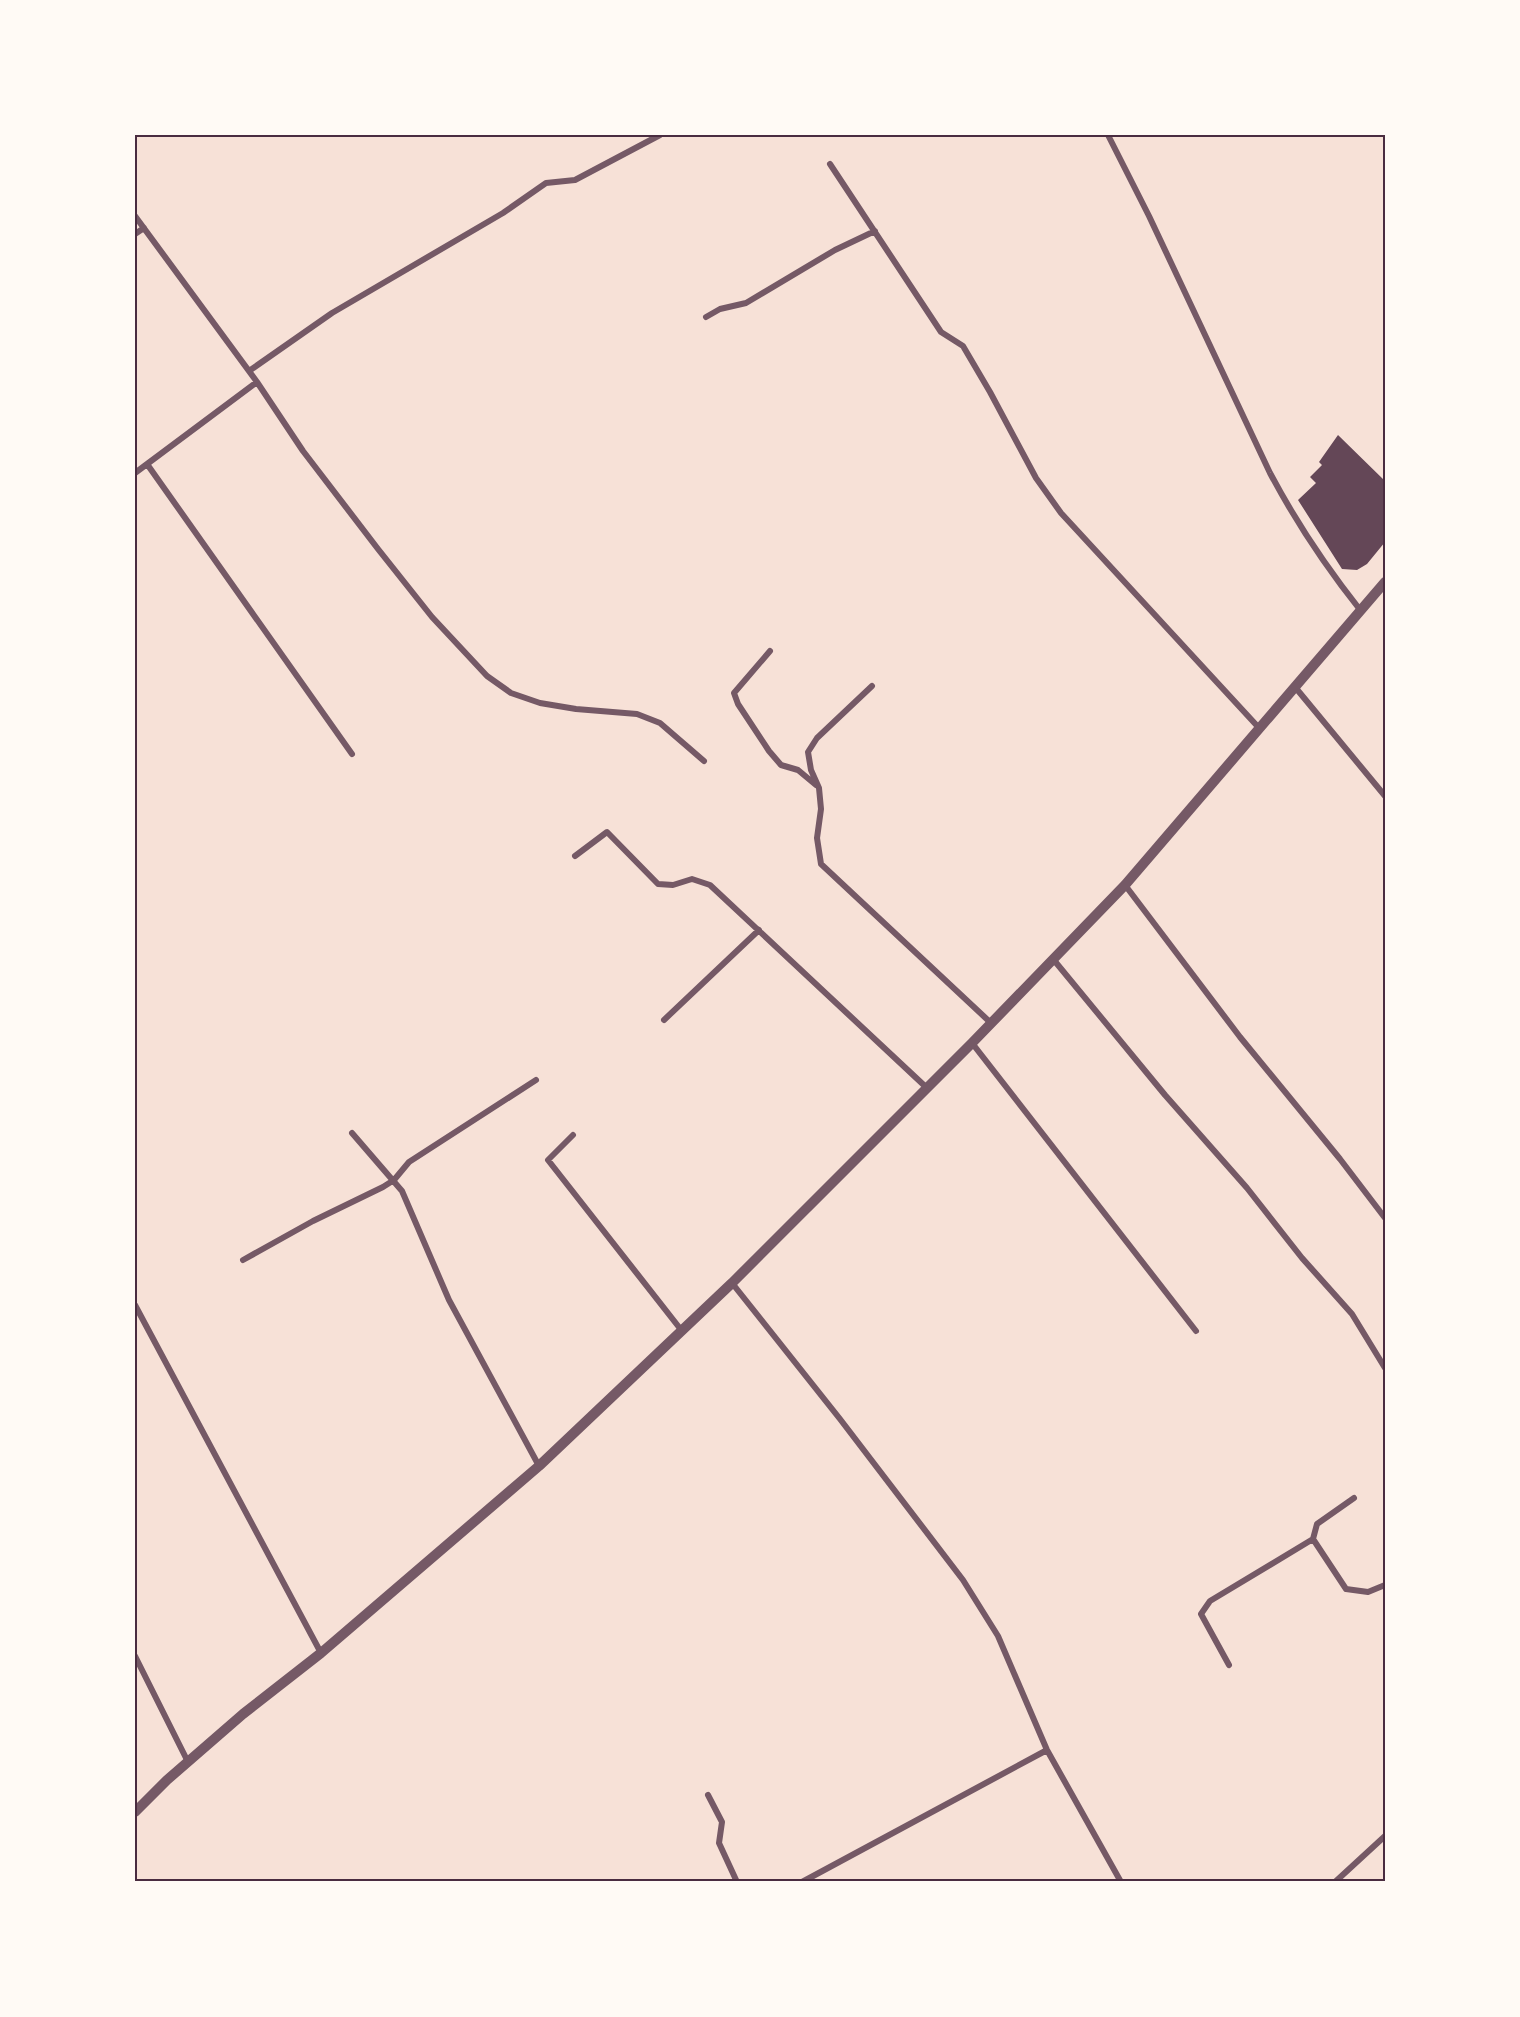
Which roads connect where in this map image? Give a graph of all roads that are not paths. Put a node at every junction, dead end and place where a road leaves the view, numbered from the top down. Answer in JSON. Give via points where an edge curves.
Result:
{"nodes":[{"id":1,"x":660,"y":135,"type":"edge"},
{"id":2,"x":1108,"y":135,"type":"edge"},
{"id":3,"x":830,"y":164,"type":"dead end"},
{"id":4,"x":135,"y":216,"type":"edge"},
{"id":5,"x":144,"y":228,"type":"junction"},
{"id":6,"x":875,"y":231,"type":"junction"},
{"id":7,"x":135,"y":234,"type":"edge"},
{"id":8,"x":706,"y":317,"type":"dead end"},
{"id":9,"x":249,"y":371,"type":"junction"},
{"id":10,"x":256,"y":382,"type":"junction"},
{"id":11,"x":147,"y":464,"type":"junction"},
{"id":12,"x":135,"y":473,"type":"edge"},
{"id":13,"x":1385,"y":582,"type":"edge"},
{"id":14,"x":1361,"y":611,"type":"junction"},
{"id":15,"x":770,"y":651,"type":"dead end"},
{"id":16,"x":872,"y":686,"type":"dead end"},
{"id":17,"x":1295,"y":687,"type":"junction"},
{"id":18,"x":1260,"y":729,"type":"junction"},
{"id":19,"x":352,"y":754,"type":"dead end"},
{"id":20,"x":704,"y":761,"type":"dead end"},
{"id":21,"x":819,"y":788,"type":"junction"},
{"id":22,"x":1385,"y":796,"type":"edge"},
{"id":23,"x":575,"y":856,"type":"dead end"},
{"id":24,"x":1125,"y":885,"type":"junction"},
{"id":25,"x":759,"y":930,"type":"junction"},
{"id":26,"x":1053,"y":959,"type":"junction"},
{"id":27,"x":664,"y":1020,"type":"dead end"},
{"id":28,"x":991,"y":1023,"type":"junction"},
{"id":29,"x":972,"y":1043,"type":"junction"},
{"id":30,"x":536,"y":1080,"type":"dead end"},
{"id":31,"x":927,"y":1088,"type":"junction"},
{"id":32,"x":352,"y":1133,"type":"dead end"},
{"id":33,"x":573,"y":1136,"type":"dead end"},
{"id":34,"x":394,"y":1180,"type":"junction"},
{"id":35,"x":1385,"y":1218,"type":"edge"},
{"id":36,"x":243,"y":1260,"type":"dead end"},
{"id":37,"x":732,"y":1283,"type":"junction"},
{"id":38,"x":135,"y":1305,"type":"edge"},
{"id":39,"x":682,"y":1330,"type":"junction"},
{"id":40,"x":1196,"y":1331,"type":"dead end"},
{"id":41,"x":1385,"y":1368,"type":"edge"},
{"id":42,"x":539,"y":1466,"type":"junction"},
{"id":43,"x":1354,"y":1498,"type":"dead end"},
{"id":44,"x":1313,"y":1539,"type":"junction"},
{"id":45,"x":1385,"y":1585,"type":"edge"},
{"id":46,"x":321,"y":1653,"type":"junction"},
{"id":47,"x":135,"y":1656,"type":"edge"},
{"id":48,"x":1229,"y":1665,"type":"dead end"},
{"id":49,"x":1047,"y":1750,"type":"junction"},
{"id":50,"x":188,"y":1762,"type":"junction"},
{"id":51,"x":708,"y":1795,"type":"dead end"},
{"id":52,"x":135,"y":1812,"type":"edge"},
{"id":53,"x":1385,"y":1836,"type":"edge"},
{"id":54,"x":737,"y":1882,"type":"edge"},
{"id":55,"x":802,"y":1882,"type":"edge"},
{"id":56,"x":1121,"y":1882,"type":"edge"},
{"id":57,"x":1335,"y":1882,"type":"edge"}],
"edges":[{"from":1,"to":9,"type":"street","via":[[575,180],[546,183],[503,213],[332,313]]},
{"from":2,"to":14,"type":"street","via":[[1279,490],[1314,548]]},
{"from":3,"to":6,"type":"street"},
{"from":4,"to":5,"type":"street"},
{"from":5,"to":7,"type":"street"},
{"from":5,"to":9,"type":"street"},
{"from":6,"to":8,"type":"street","via":[[746,303]]},
{"from":6,"to":18,"type":"street","via":[[941,332],[963,346],[1036,478],[1061,513]]},
{"from":9,"to":10,"type":"street"},
{"from":10,"to":11,"type":"street"},
{"from":10,"to":20,"type":"street","via":[[303,451],[432,618],[487,676],[511,693],[540,703],[637,714],[660,723]]},
{"from":11,"to":12,"type":"street"},
{"from":11,"to":19,"type":"street"},
{"from":13,"to":14,"type":"street"},
{"from":14,"to":17,"type":"street"},
{"from":15,"to":21,"type":"street","via":[[734,693],[781,765],[798,770]]},
{"from":16,"to":21,"type":"street","via":[[817,738],[808,752]]},
{"from":17,"to":18,"type":"street"},
{"from":17,"to":22,"type":"street"},
{"from":18,"to":24,"type":"street"},
{"from":21,"to":28,"type":"street","via":[[822,809],[817,838],[821,864]]},
{"from":23,"to":25,"type":"street","via":[[608,832],[658,884],[673,885],[692,879],[710,885]]},
{"from":24,"to":26,"type":"street"},
{"from":24,"to":35,"type":"street"},
{"from":25,"to":27,"type":"street"},
{"from":25,"to":31,"type":"street"},
{"from":26,"to":28,"type":"street"},
{"from":26,"to":41,"type":"street","via":[[1352,1314]]},
{"from":28,"to":29,"type":"street"},
{"from":29,"to":31,"type":"street"},
{"from":29,"to":40,"type":"street"},
{"from":30,"to":34,"type":"street","via":[[410,1162]]},
{"from":31,"to":37,"type":"street"},
{"from":32,"to":34,"type":"street"},
{"from":33,"to":39,"type":"street","via":[[548,1160]]},
{"from":34,"to":36,"type":"street"},
{"from":34,"to":42,"type":"street","via":[[449,1300]]},
{"from":37,"to":39,"type":"street"},
{"from":37,"to":49,"type":"street","via":[[963,1580],[998,1636]]},
{"from":38,"to":46,"type":"street"},
{"from":39,"to":42,"type":"street"},
{"from":42,"to":46,"type":"street"},
{"from":43,"to":44,"type":"street","via":[[1317,1524]]},
{"from":44,"to":45,"type":"street","via":[[1346,1589],[1368,1592]]},
{"from":44,"to":48,"type":"street","via":[[1210,1602],[1201,1614]]},
{"from":46,"to":50,"type":"street"},
{"from":47,"to":50,"type":"street"},
{"from":49,"to":55,"type":"street"},
{"from":49,"to":56,"type":"street"},
{"from":50,"to":52,"type":"street"},
{"from":51,"to":54,"type":"street","via":[[722,1822],[720,1843]]},
{"from":53,"to":57,"type":"street"}]}
